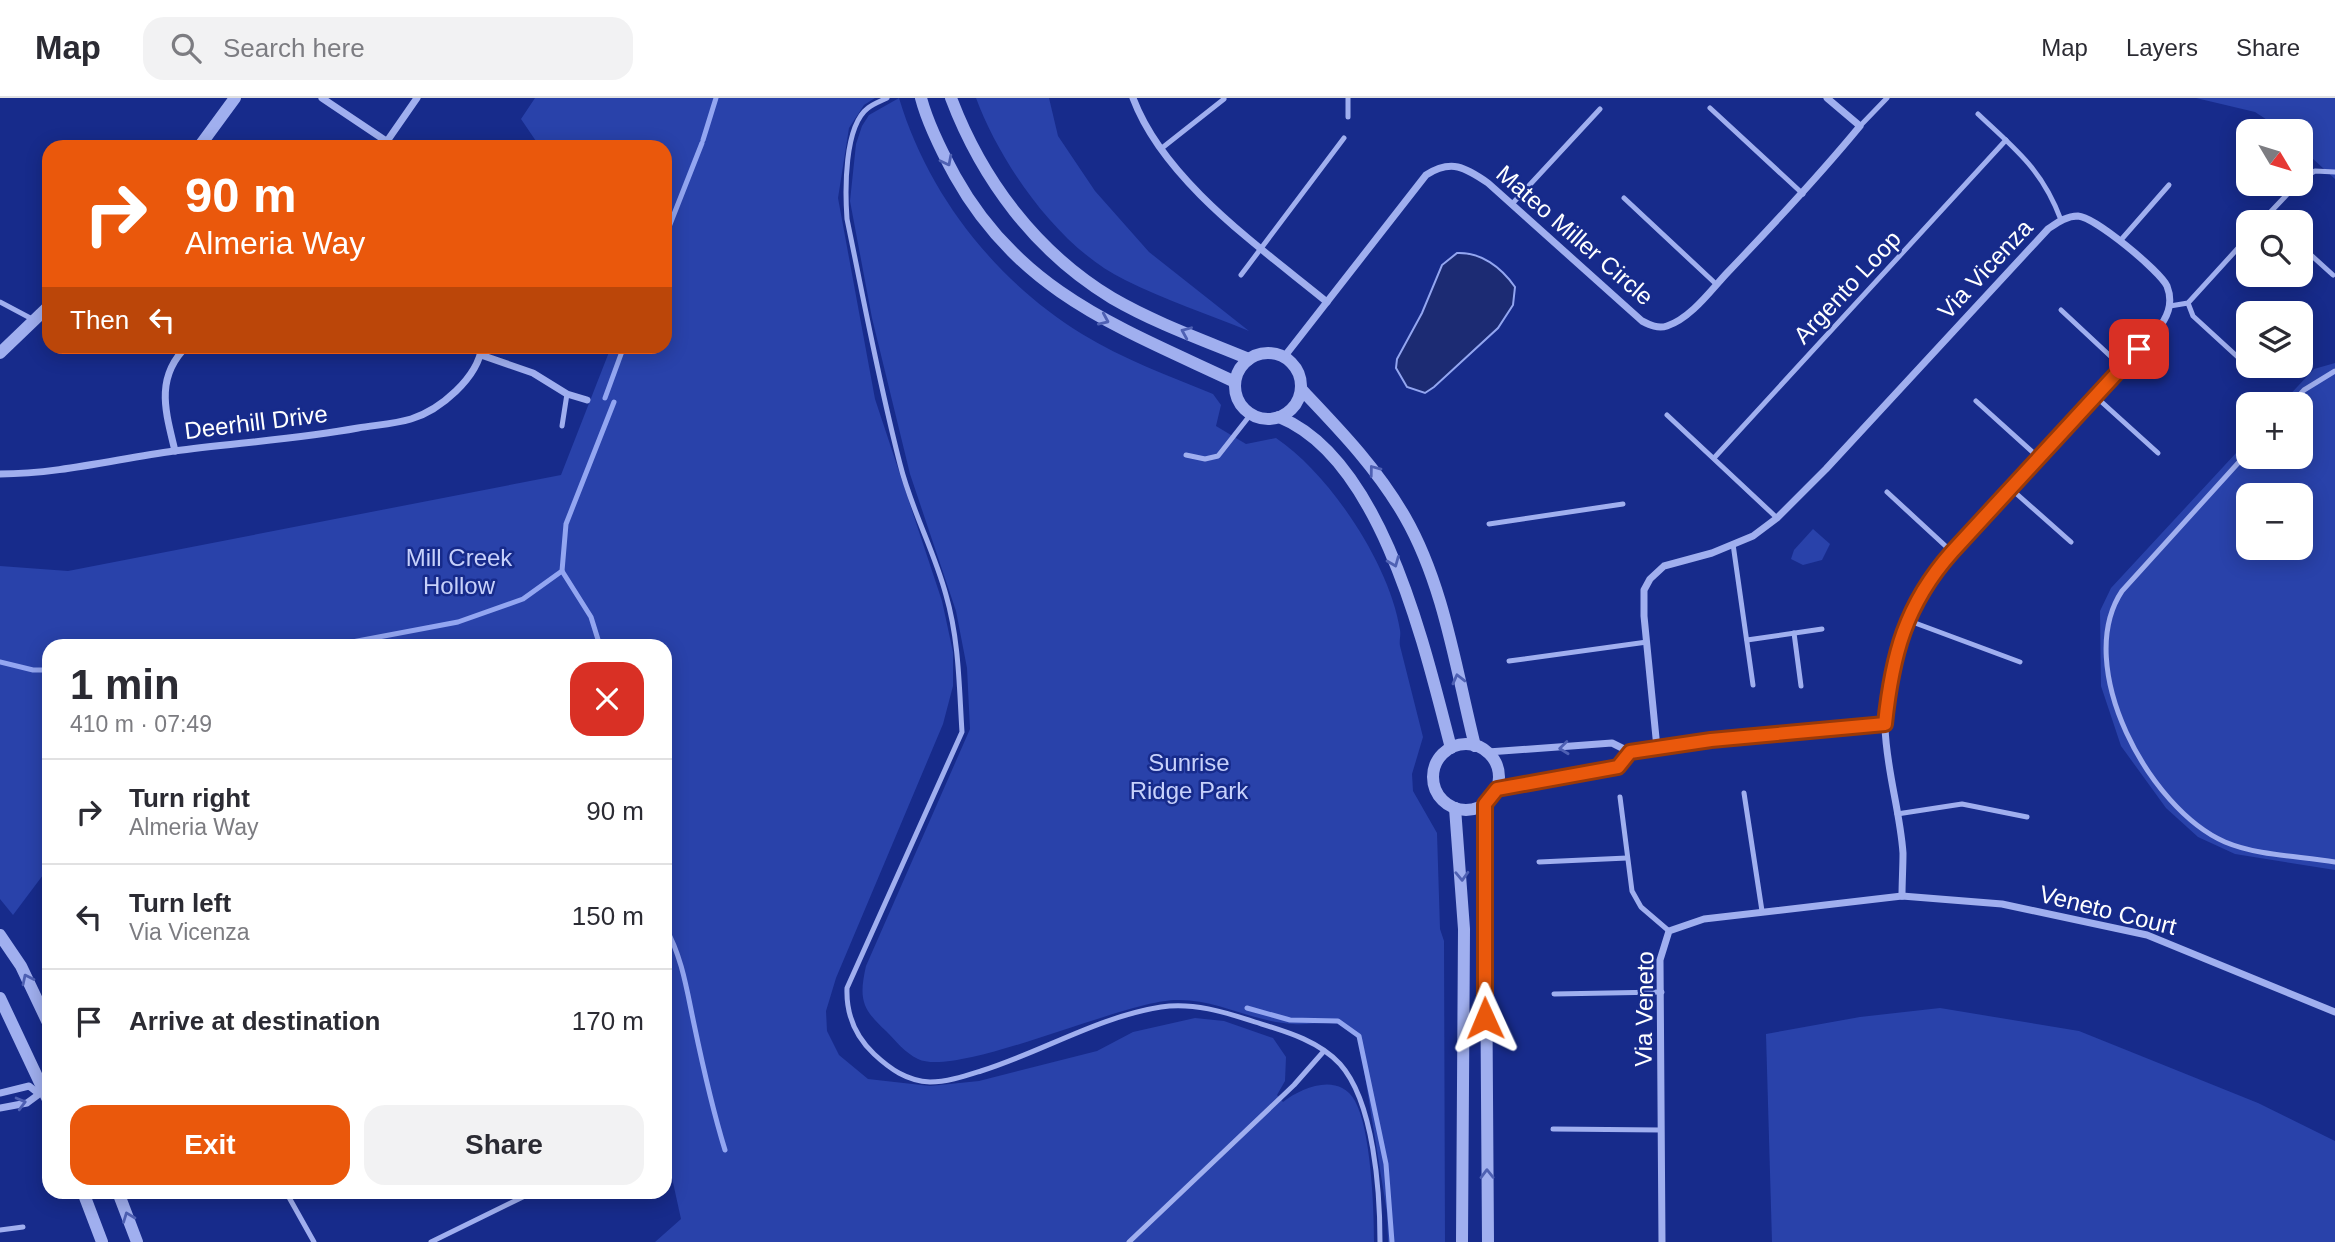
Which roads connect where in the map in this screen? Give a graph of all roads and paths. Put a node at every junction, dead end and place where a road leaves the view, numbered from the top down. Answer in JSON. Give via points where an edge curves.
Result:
{"nodes":[{"id":1,"x":235,"y":98,"type":"edge"},
{"id":2,"x":322,"y":98,"type":"edge"},
{"id":3,"x":417,"y":98,"type":"edge"},
{"id":4,"x":887,"y":98,"type":"edge"},
{"id":5,"x":922,"y":98,"type":"edge"},
{"id":6,"x":951,"y":98,"type":"edge"},
{"id":7,"x":1133,"y":98,"type":"edge"},
{"id":8,"x":1348,"y":98,"type":"edge"},
{"id":9,"x":1828,"y":98,"type":"edge"},
{"id":10,"x":1887,"y":98,"type":"edge"},
{"id":11,"x":1224,"y":99,"type":"edge"},
{"id":12,"x":1710,"y":108,"type":"dead end"},
{"id":13,"x":1600,"y":109,"type":"dead end"},
{"id":14,"x":1978,"y":114,"type":"dead end"},
{"id":15,"x":1348,"y":117,"type":"dead end"},
{"id":16,"x":1860,"y":126,"type":"junction"},
{"id":17,"x":1344,"y":138,"type":"dead end"},
{"id":18,"x":204,"y":140,"type":"edge"},
{"id":19,"x":380,"y":140,"type":"edge"},
{"id":20,"x":388,"y":140,"type":"edge"},
{"id":21,"x":2006,"y":140,"type":"junction"},
{"id":22,"x":1162,"y":148,"type":"junction"},
{"id":23,"x":2314,"y":172,"type":"edge"},
{"id":24,"x":2335,"y":172,"type":"edge"},
{"id":25,"x":2169,"y":185,"type":"dead end"},
{"id":26,"x":1803,"y":194,"type":"junction"},
{"id":27,"x":2286,"y":196,"type":"edge"},
{"id":28,"x":1624,"y":198,"type":"dead end"},
{"id":29,"x":1512,"y":204,"type":"junction"},
{"id":30,"x":2273,"y":210,"type":"edge"},
{"id":31,"x":2061,"y":220,"type":"junction"},
{"id":32,"x":2120,"y":241,"type":"junction"},
{"id":33,"x":1262,"y":248,"type":"junction"},
{"id":34,"x":2236,"y":250,"type":"edge"},
{"id":35,"x":2313,"y":257,"type":"edge"},
{"id":36,"x":1241,"y":275,"type":"dead end"},
{"id":37,"x":2333,"y":275,"type":"edge"},
{"id":38,"x":1716,"y":284,"type":"junction"},
{"id":39,"x":0,"y":302,"type":"edge"},
{"id":40,"x":1327,"y":302,"type":"junction"},
{"id":41,"x":2188,"y":303,"type":"junction"},
{"id":42,"x":2170,"y":306,"type":"junction"},
{"id":43,"x":2062,"y":310,"type":"dead end"},
{"id":44,"x":42,"y":313,"type":"edge"},
{"id":45,"x":34,"y":320,"type":"junction"},
{"id":46,"x":0,"y":353,"type":"edge"},
{"id":47,"x":182,"y":354,"type":"edge"},
{"id":48,"x":480,"y":354,"type":"edge"},
{"id":49,"x":489,"y":354,"type":"edge"},
{"id":50,"x":2236,"y":355,"type":"edge"},
{"id":51,"x":1284,"y":357,"type":"junction"},
{"id":52,"x":1249,"y":359,"type":"junction"},
{"id":53,"x":2122,"y":367,"type":"junction"},
{"id":54,"x":2335,"y":371,"type":"edge"},
{"id":55,"x":1235,"y":382,"type":"junction"},
{"id":56,"x":1301,"y":389,"type":"junction"},
{"id":57,"x":2302,"y":392,"type":"edge"},
{"id":58,"x":567,"y":394,"type":"junction"},
{"id":59,"x":2095,"y":396,"type":"junction"},
{"id":60,"x":587,"y":400,"type":"dead end"},
{"id":61,"x":1976,"y":401,"type":"dead end"},
{"id":62,"x":1251,"y":414,"type":"junction"},
{"id":63,"x":1667,"y":415,"type":"dead end"},
{"id":64,"x":1279,"y":417,"type":"junction"},
{"id":65,"x":562,"y":426,"type":"dead end"},
{"id":66,"x":175,"y":451,"type":"junction"},
{"id":67,"x":2158,"y":453,"type":"dead end"},
{"id":68,"x":1186,"y":455,"type":"dead end"},
{"id":69,"x":2038,"y":457,"type":"junction"},
{"id":70,"x":1714,"y":458,"type":"junction"},
{"id":71,"x":2236,"y":465,"type":"edge"},
{"id":72,"x":0,"y":474,"type":"edge"},
{"id":73,"x":2010,"y":488,"type":"junction"},
{"id":74,"x":1887,"y":492,"type":"dead end"},
{"id":75,"x":1623,"y":504,"type":"dead end"},
{"id":76,"x":1777,"y":518,"type":"junction"},
{"id":77,"x":1489,"y":524,"type":"dead end"},
{"id":78,"x":2071,"y":542,"type":"dead end"},
{"id":79,"x":1733,"y":544,"type":"junction"},
{"id":80,"x":1952,"y":552,"type":"junction"},
{"id":81,"x":1907,"y":620,"type":"junction"},
{"id":82,"x":1822,"y":629,"type":"dead end"},
{"id":83,"x":1794,"y":634,"type":"junction"},
{"id":84,"x":1747,"y":640,"type":"junction"},
{"id":85,"x":1647,"y":642,"type":"junction"},
{"id":86,"x":1509,"y":661,"type":"dead end"},
{"id":87,"x":2020,"y":662,"type":"dead end"},
{"id":88,"x":1753,"y":685,"type":"dead end"},
{"id":89,"x":1801,"y":686,"type":"dead end"},
{"id":90,"x":1885,"y":724,"type":"junction"},
{"id":91,"x":1475,"y":746,"type":"junction"},
{"id":92,"x":1451,"y":748,"type":"junction"},
{"id":93,"x":1657,"y":748,"type":"junction"},
{"id":94,"x":1488,"y":752,"type":"junction"},
{"id":95,"x":1630,"y":752,"type":"junction"},
{"id":96,"x":1497,"y":789,"type":"junction"},
{"id":97,"x":1744,"y":793,"type":"dead end"},
{"id":98,"x":1620,"y":797,"type":"dead end"},
{"id":99,"x":1485,"y":804,"type":"junction"},
{"id":100,"x":1455,"y":808,"type":"junction"},
{"id":101,"x":1897,"y":814,"type":"junction"},
{"id":102,"x":2027,"y":817,"type":"dead end"},
{"id":103,"x":1627,"y":858,"type":"junction"},
{"id":104,"x":1539,"y":862,"type":"dead end"},
{"id":105,"x":2335,"y":862,"type":"edge"},
{"id":106,"x":1902,"y":896,"type":"junction"},
{"id":107,"x":1762,"y":911,"type":"junction"},
{"id":108,"x":1669,"y":931,"type":"junction"},
{"id":109,"x":0,"y":935,"type":"edge"},
{"id":110,"x":1662,"y":992,"type":"junction"},
{"id":111,"x":1554,"y":993,"type":"dead end"},
{"id":112,"x":0,"y":998,"type":"edge"},
{"id":113,"x":42,"y":1010,"type":"edge"},
{"id":114,"x":2335,"y":1012,"type":"edge"},
{"id":115,"x":1324,"y":1051,"type":"junction"},
{"id":116,"x":42,"y":1087,"type":"edge"},
{"id":117,"x":42,"y":1092,"type":"edge"},
{"id":118,"x":0,"y":1093,"type":"edge"},
{"id":119,"x":42,"y":1095,"type":"edge"},
{"id":120,"x":0,"y":1108,"type":"edge"},
{"id":121,"x":1553,"y":1129,"type":"dead end"},
{"id":122,"x":1661,"y":1130,"type":"junction"},
{"id":123,"x":86,"y":1199,"type":"edge"},
{"id":124,"x":121,"y":1199,"type":"edge"},
{"id":125,"x":290,"y":1199,"type":"edge"},
{"id":126,"x":519,"y":1199,"type":"edge"},
{"id":127,"x":23,"y":1227,"type":"dead end"},
{"id":128,"x":0,"y":1230,"type":"edge"},
{"id":129,"x":102,"y":1242,"type":"edge"},
{"id":130,"x":137,"y":1242,"type":"edge"},
{"id":131,"x":314,"y":1242,"type":"edge"},
{"id":132,"x":431,"y":1242,"type":"edge"},
{"id":133,"x":1129,"y":1242,"type":"edge"},
{"id":134,"x":1380,"y":1242,"type":"edge"},
{"id":135,"x":1462,"y":1242,"type":"edge"},
{"id":136,"x":1488,"y":1242,"type":"edge"},
{"id":137,"x":1662,"y":1242,"type":"edge"}],
"edges":[{"from":1,"to":18,"type":"street"},
{"from":2,"to":19,"type":"street"},
{"from":3,"to":20,"type":"street"},
{"from":4,"to":115,"type":"lane","via":[[866,109],[857,122],[849,152],[847,219],[876,372],[900,467],[946,594],[960,664],[962,732],[847,988],[846,1007],[853,1028],[887,1067],[929,1082],[1016,1060],[1111,1020],[1163,1006],[1196,1006],[1231,1014],[1316,1044]]},
{"from":5,"to":55,"type":"street","one_way":true,"via":[[969,201],[1025,267],[1095,317]]},
{"from":52,"to":6,"type":"street","one_way":true,"via":[[1112,298],[1064,263],[1026,227],[987,172],[967,139]]},
{"from":7,"to":22,"type":"street","via":[[1143,123]]},
{"from":8,"to":15,"type":"lane"},
{"from":9,"to":16,"type":"street"},
{"from":10,"to":16,"type":"lane"},
{"from":11,"to":22,"type":"lane"},
{"from":12,"to":26,"type":"lane"},
{"from":13,"to":29,"type":"lane"},
{"from":14,"to":21,"type":"lane"},
{"from":16,"to":26,"type":"street","name":"Mateo Miller Circle"},
{"from":17,"to":33,"type":"lane"},
{"from":21,"to":31,"type":"lane","via":[[2044,182]]},
{"from":21,"to":70,"type":"lane","name":"Argento Loop"},
{"from":22,"to":33,"type":"street","via":[[1193,186]]},
{"from":23,"to":24,"type":"lane"},
{"from":25,"to":32,"type":"lane"},
{"from":26,"to":38,"type":"street","name":"Mateo Miller Circle"},
{"from":27,"to":30,"type":"lane"},
{"from":28,"to":38,"type":"lane"},
{"from":29,"to":38,"type":"street","name":"Mateo Miller Circle","via":[[1624,307],[1655,327],[1675,322]]},
{"from":29,"to":40,"type":"street","name":"Mateo Miller Circle","via":[[1466,168],[1438,167],[1426,175]]},
{"from":31,"to":32,"type":"street","name":"Via Vicenza","via":[[2092,219]]},
{"from":31,"to":76,"type":"street","name":"Via Vicenza"},
{"from":32,"to":42,"type":"street","name":"Via Vicenza","via":[[2166,284]]},
{"from":33,"to":36,"type":"lane"},
{"from":33,"to":40,"type":"street"},
{"from":34,"to":41,"type":"lane"},
{"from":35,"to":37,"type":"lane"},
{"from":39,"to":45,"type":"lane"},
{"from":40,"to":51,"type":"street","name":"Mateo Miller Circle"},
{"from":41,"to":42,"type":"lane"},
{"from":41,"to":50,"type":"lane","via":[[2193,316]]},
{"from":42,"to":53,"type":"street","via":[[2166,320]]},
{"from":43,"to":53,"type":"lane"},
{"from":44,"to":45,"type":"street"},
{"from":45,"to":46,"type":"street"},
{"from":47,"to":66,"type":"street","via":[[169,374],[163,400]]},
{"from":48,"to":66,"type":"street","name":"Deerhill Drive","via":[[460,386],[412,419],[315,436]]},
{"from":49,"to":58,"type":"street"},
{"from":51,"to":52,"type":"street","via":[[1267,353]]},
{"from":51,"to":56,"type":"street","via":[[1297,370]]},
{"from":52,"to":55,"type":"street"},
{"from":53,"to":59,"type":"street"},
{"from":54,"to":57,"type":"lane"},
{"from":55,"to":62,"type":"street","via":[[1237,397]]},
{"from":56,"to":64,"type":"street","via":[[1294,406]]},
{"from":91,"to":56,"type":"street","one_way":true,"via":[[1440,605],[1406,519],[1356,446]]},
{"from":58,"to":60,"type":"street"},
{"from":58,"to":65,"type":"lane"},
{"from":59,"to":67,"type":"lane"},
{"from":59,"to":69,"type":"street"},
{"from":61,"to":69,"type":"lane"},
{"from":62,"to":64,"type":"street"},
{"from":62,"to":68,"type":"lane","via":[[1218,456]]},
{"from":63,"to":70,"type":"lane"},
{"from":64,"to":92,"type":"street","one_way":true,"via":[[1299,425],[1326,451],[1378,524],[1412,615]]},
{"from":66,"to":72,"type":"street","name":"Deerhill Drive"},
{"from":69,"to":73,"type":"street"},
{"from":70,"to":76,"type":"lane"},
{"from":71,"to":105,"type":"lane","via":[[2112,606],[2107,630],[2109,672],[2119,715],[2137,755],[2196,825],[2226,842]]},
{"from":73,"to":78,"type":"lane"},
{"from":73,"to":80,"type":"street"},
{"from":74,"to":80,"type":"lane"},
{"from":75,"to":77,"type":"lane"},
{"from":76,"to":79,"type":"street","name":"Via Vicenza"},
{"from":79,"to":84,"type":"lane"},
{"from":79,"to":85,"type":"street","name":"Via Vicenza","via":[[1656,572],[1644,590]]},
{"from":80,"to":81,"type":"street","via":[[1924,587]]},
{"from":81,"to":87,"type":"lane"},
{"from":81,"to":90,"type":"street","via":[[1891,668]]},
{"from":82,"to":83,"type":"lane"},
{"from":83,"to":84,"type":"lane"},
{"from":83,"to":89,"type":"lane"},
{"from":84,"to":88,"type":"lane"},
{"from":85,"to":86,"type":"lane"},
{"from":85,"to":93,"type":"street","name":"Via Vicenza"},
{"from":90,"to":93,"type":"street"},
{"from":90,"to":101,"type":"street"},
{"from":91,"to":92,"type":"street"},
{"from":91,"to":94,"type":"street"},
{"from":92,"to":100,"type":"street","via":[[1436,764],[1434,785]]},
{"from":93,"to":95,"type":"street"},
{"from":95,"to":94,"type":"street","one_way":true,"via":[[1612,743]]},
{"from":94,"to":96,"type":"street","via":[[1498,769]]},
{"from":95,"to":96,"type":"street","via":[[1618,767]]},
{"from":96,"to":99,"type":"street"},
{"from":97,"to":107,"type":"lane"},
{"from":98,"to":103,"type":"lane"},
{"from":99,"to":100,"type":"street"},
{"from":136,"to":99,"type":"street","one_way":true},
{"from":100,"to":135,"type":"street","one_way":true,"via":[[1464,929]]},
{"from":101,"to":102,"type":"lane","via":[[1962,804]]},
{"from":101,"to":106,"type":"street","via":[[1903,853]]},
{"from":103,"to":104,"type":"lane"},
{"from":103,"to":108,"type":"lane","via":[[1632,891],[1641,907]]},
{"from":106,"to":107,"type":"street","name":"Via Veneto"},
{"from":106,"to":114,"type":"street","name":"Veneto Court","via":[[2002,904],[2147,935]]},
{"from":107,"to":108,"type":"street","name":"Via Veneto","via":[[1704,919]]},
{"from":108,"to":110,"type":"street","name":"Via Veneto","via":[[1660,960]]},
{"from":113,"to":109,"type":"street","one_way":true},
{"from":110,"to":111,"type":"lane"},
{"from":110,"to":122,"type":"street","name":"Via Veneto"},
{"from":112,"to":116,"type":"street"},
{"from":115,"to":133,"type":"lane"},
{"from":115,"to":134,"type":"lane","via":[[1340,1064],[1362,1101],[1373,1155]]},
{"from":117,"to":118,"type":"street","via":[[29,1086]]},
{"from":120,"to":119,"type":"street","one_way":true},
{"from":121,"to":122,"type":"lane"},
{"from":122,"to":137,"type":"street","name":"Via Veneto"},
{"from":123,"to":129,"type":"street"},
{"from":130,"to":124,"type":"street","one_way":true},
{"from":125,"to":131,"type":"lane"},
{"from":126,"to":132,"type":"lane"},
{"from":127,"to":128,"type":"lane"}]}
